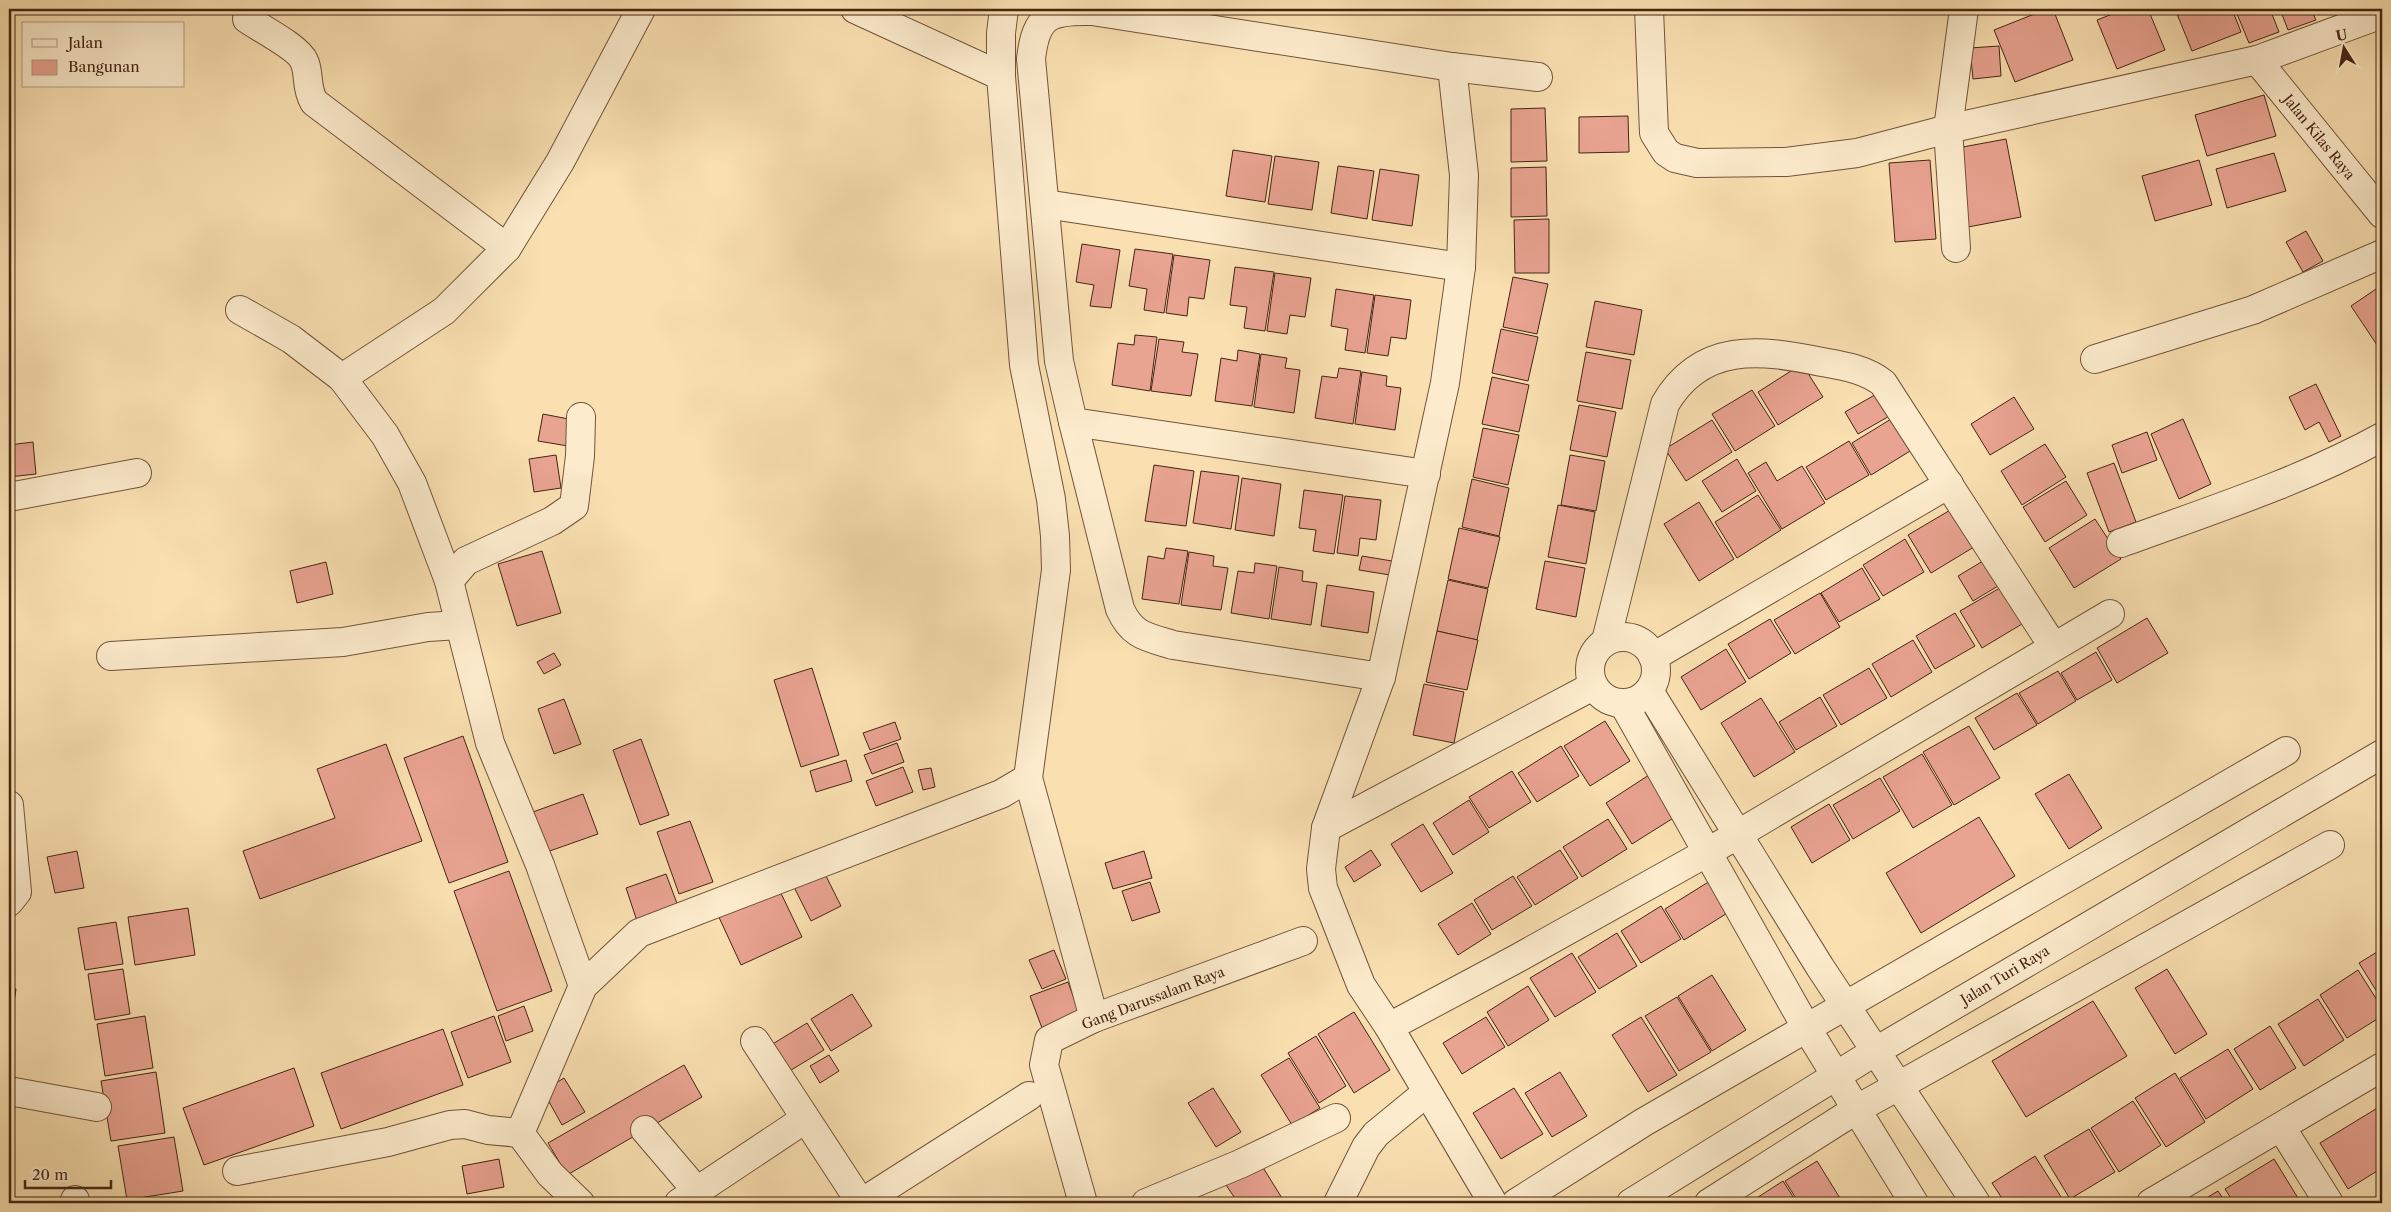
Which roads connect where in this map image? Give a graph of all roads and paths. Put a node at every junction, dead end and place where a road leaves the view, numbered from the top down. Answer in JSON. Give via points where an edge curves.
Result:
{"nodes":[{"id":1,"x":641,"y":9,"type":"edge"},
{"id":2,"x":855,"y":9,"type":"edge"},
{"id":3,"x":1004,"y":9,"type":"edge"},
{"id":4,"x":1648,"y":9,"type":"edge"},
{"id":5,"x":1964,"y":9,"type":"edge"},
{"id":6,"x":2379,"y":13,"type":"edge"},
{"id":7,"x":247,"y":19,"type":"dead end"},
{"id":8,"x":2257,"y":60,"type":"junction"},
{"id":9,"x":1452,"y":67,"type":"junction"},
{"id":10,"x":1001,"y":76,"type":"junction"},
{"id":11,"x":1538,"y":77,"type":"dead end"},
{"id":12,"x":1948,"y":129,"type":"junction"},
{"id":13,"x":1045,"y":204,"type":"junction"},
{"id":14,"x":2382,"y":214,"type":"edge"},
{"id":15,"x":507,"y":248,"type":"junction"},
{"id":16,"x":1956,"y":248,"type":"dead end"},
{"id":17,"x":2382,"y":254,"type":"edge"},
{"id":18,"x":1461,"y":267,"type":"junction"},
{"id":19,"x":240,"y":310,"type":"dead end"},
{"id":20,"x":2095,"y":359,"type":"dead end"},
{"id":21,"x":342,"y":378,"type":"junction"},
{"id":22,"x":581,"y":417,"type":"dead end"},
{"id":23,"x":1073,"y":422,"type":"junction"},
{"id":24,"x":2382,"y":438,"type":"edge"},
{"id":25,"x":137,"y":473,"type":"dead end"},
{"id":26,"x":1426,"y":474,"type":"junction"},
{"id":27,"x":1949,"y":484,"type":"junction"},
{"id":28,"x":9,"y":497,"type":"edge"},
{"id":29,"x":2121,"y":543,"type":"dead end"},
{"id":30,"x":449,"y":581,"type":"junction"},
{"id":31,"x":2110,"y":614,"type":"dead end"},
{"id":32,"x":459,"y":625,"type":"junction"},
{"id":33,"x":1606,"y":641,"type":"junction"},
{"id":34,"x":2053,"y":646,"type":"junction"},
{"id":35,"x":111,"y":656,"type":"dead end"},
{"id":36,"x":1653,"y":656,"type":"junction"},
{"id":37,"x":1381,"y":677,"type":"junction"},
{"id":38,"x":1594,"y":686,"type":"junction"},
{"id":39,"x":1649,"y":691,"type":"junction"},
{"id":40,"x":1623,"y":703,"type":"junction"},
{"id":41,"x":2286,"y":751,"type":"dead end"},
{"id":42,"x":2382,"y":754,"type":"edge"},
{"id":43,"x":1028,"y":778,"type":"junction"},
{"id":44,"x":9,"y":804,"type":"edge"},
{"id":45,"x":1326,"y":828,"type":"junction"},
{"id":46,"x":1738,"y":834,"type":"junction"},
{"id":47,"x":2330,"y":845,"type":"dead end"},
{"id":48,"x":1708,"y":852,"type":"junction"},
{"id":49,"x":9,"y":902,"type":"edge"},
{"id":50,"x":1304,"y":941,"type":"dead end"},
{"id":51,"x":583,"y":986,"type":"junction"},
{"id":52,"x":1846,"y":1004,"type":"junction"},
{"id":53,"x":1094,"y":1018,"type":"junction"},
{"id":54,"x":1389,"y":1027,"type":"junction"},
{"id":55,"x":1806,"y":1027,"type":"junction"},
{"id":56,"x":755,"y":1041,"type":"dead end"},
{"id":57,"x":1876,"y":1051,"type":"junction"},
{"id":58,"x":2382,"y":1067,"type":"edge"},
{"id":59,"x":1837,"y":1076,"type":"junction"},
{"id":60,"x":1899,"y":1085,"type":"junction"},
{"id":61,"x":9,"y":1091,"type":"edge"},
{"id":62,"x":1426,"y":1092,"type":"junction"},
{"id":63,"x":1029,"y":1096,"type":"dead end"},
{"id":64,"x":97,"y":1107,"type":"dead end"},
{"id":65,"x":1857,"y":1109,"type":"junction"},
{"id":66,"x":1336,"y":1118,"type":"dead end"},
{"id":67,"x":805,"y":1119,"type":"junction"},
{"id":68,"x":2281,"y":1127,"type":"junction"},
{"id":69,"x":645,"y":1130,"type":"dead end"},
{"id":70,"x":520,"y":1132,"type":"junction"},
{"id":71,"x":237,"y":1171,"type":"dead end"},
{"id":72,"x":688,"y":1197,"type":"edge"},
{"id":73,"x":580,"y":1203,"type":"edge"},
{"id":74,"x":861,"y":1203,"type":"edge"},
{"id":75,"x":1083,"y":1203,"type":"edge"},
{"id":76,"x":1146,"y":1203,"type":"edge"},
{"id":77,"x":1338,"y":1203,"type":"edge"},
{"id":78,"x":1493,"y":1203,"type":"edge"},
{"id":79,"x":1516,"y":1203,"type":"edge"},
{"id":80,"x":1631,"y":1203,"type":"edge"},
{"id":81,"x":1710,"y":1203,"type":"edge"},
{"id":82,"x":1914,"y":1203,"type":"edge"},
{"id":83,"x":1976,"y":1203,"type":"edge"},
{"id":84,"x":2151,"y":1203,"type":"edge"},
{"id":85,"x":2329,"y":1203,"type":"edge"}],
"edges":[{"from":1,"to":15,"type":"street","via":[[560,162]]},
{"from":2,"to":10,"type":"street"},
{"from":3,"to":10,"type":"street"},
{"from":4,"to":12,"type":"street","via":[[1654,133],[1666,152],[1675,158],[1697,163],[1786,162],[1857,153]]},
{"from":5,"to":12,"type":"street"},
{"from":6,"to":8,"type":"street"},
{"from":7,"to":15,"type":"street","via":[[297,52],[304,61],[309,93],[314,102]]},
{"from":8,"to":12,"type":"street"},
{"from":8,"to":14,"type":"street","name":"Jalan Kilas Raya"},
{"from":9,"to":11,"type":"street"},
{"from":9,"to":13,"type":"street","via":[[1092,11],[1054,15],[1038,25],[1031,58]]},
{"from":9,"to":18,"type":"street","via":[[1464,175]]},
{"from":10,"to":43,"type":"street","via":[[1024,365],[1056,536],[1056,570]]},
{"from":12,"to":16,"type":"street"},
{"from":13,"to":18,"type":"street"},
{"from":13,"to":23,"type":"street","via":[[1059,362]]},
{"from":15,"to":21,"type":"street","via":[[444,312]]},
{"from":17,"to":20,"type":"street","via":[[2253,310]]},
{"from":18,"to":26,"type":"street","via":[[1444,383]]},
{"from":19,"to":21,"type":"street","via":[[291,339]]},
{"from":21,"to":30,"type":"street","via":[[385,434],[400,460]]},
{"from":22,"to":30,"type":"street","via":[[574,506],[552,521],[466,561]]},
{"from":23,"to":26,"type":"street"},
{"from":23,"to":37,"type":"street","via":[[1120,609],[1133,629],[1173,645]]},
{"from":24,"to":29,"type":"street","via":[[2266,491]]},
{"from":25,"to":28,"type":"street"},
{"from":26,"to":37,"type":"street"},
{"from":27,"to":33,"type":"street","via":[[1894,397],[1873,375],[1862,370],[1770,354],[1735,354],[1709,362],[1690,372],[1665,404]]},
{"from":27,"to":34,"type":"street"},
{"from":27,"to":36,"type":"street"},
{"from":30,"to":32,"type":"street"},
{"from":31,"to":34,"type":"street"},
{"from":32,"to":35,"type":"street","via":[[428,627],[343,642]]},
{"from":32,"to":51,"type":"street","via":[[490,743],[540,865]]},
{"from":33,"to":36,"type":"street","via":[[1628,637],[1639,640]]},
{"from":33,"to":38,"type":"street","via":[[1598,647],[1591,661],[1590,676]]},
{"from":34,"to":46,"type":"street"},
{"from":36,"to":39,"type":"street","via":[[1656,674]]},
{"from":37,"to":45,"type":"street"},
{"from":38,"to":40,"type":"street","via":[[1607,698]]},
{"from":38,"to":45,"type":"street"},
{"from":39,"to":40,"type":"street","via":[[1633,702]]},
{"from":39,"to":46,"type":"street"},
{"from":40,"to":48,"type":"street"},
{"from":41,"to":52,"type":"street"},
{"from":42,"to":57,"type":"street","name":"Jalan Turi Raya"},
{"from":43,"to":51,"type":"street","via":[[1001,794],[639,933]]},
{"from":43,"to":53,"type":"street"},
{"from":44,"to":49,"type":"street","via":[[17,892]]},
{"from":45,"to":54,"type":"street","via":[[1321,849],[1323,888],[1361,985]]},
{"from":46,"to":48,"type":"street"},
{"from":46,"to":52,"type":"street"},
{"from":47,"to":60,"type":"street"},
{"from":48,"to":54,"type":"street"},
{"from":48,"to":55,"type":"street"},
{"from":50,"to":53,"type":"street","name":"Gang Darussalam Raya"},
{"from":51,"to":70,"type":"street"},
{"from":52,"to":55,"type":"street"},
{"from":52,"to":57,"type":"street"},
{"from":53,"to":75,"type":"street","name":"Gang Darussalam Raya","via":[[1050,1040],[1044,1065]]},
{"from":54,"to":62,"type":"street"},
{"from":55,"to":59,"type":"street"},
{"from":55,"to":79,"type":"street","via":[[1644,1122]]},
{"from":56,"to":67,"type":"street"},
{"from":57,"to":59,"type":"street","name":"Jalan Turi Raya"},
{"from":57,"to":60,"type":"street"},
{"from":58,"to":68,"type":"street"},
{"from":59,"to":65,"type":"street"},
{"from":59,"to":80,"type":"street","name":"Jalan Turi Raya"},
{"from":60,"to":65,"type":"street"},
{"from":60,"to":83,"type":"street"},
{"from":61,"to":64,"type":"street"},
{"from":62,"to":77,"type":"street","via":[[1376,1134]]},
{"from":62,"to":78,"type":"street"},
{"from":63,"to":74,"type":"street"},
{"from":65,"to":81,"type":"street"},
{"from":65,"to":82,"type":"street"},
{"from":66,"to":76,"type":"street","via":[[1240,1164]]},
{"from":67,"to":72,"type":"street"},
{"from":67,"to":74,"type":"street"},
{"from":68,"to":84,"type":"street"},
{"from":68,"to":85,"type":"street"},
{"from":69,"to":72,"type":"street"},
{"from":70,"to":71,"type":"street","via":[[450,1125],[388,1142]]},
{"from":70,"to":73,"type":"street","via":[[550,1174]]}]}
